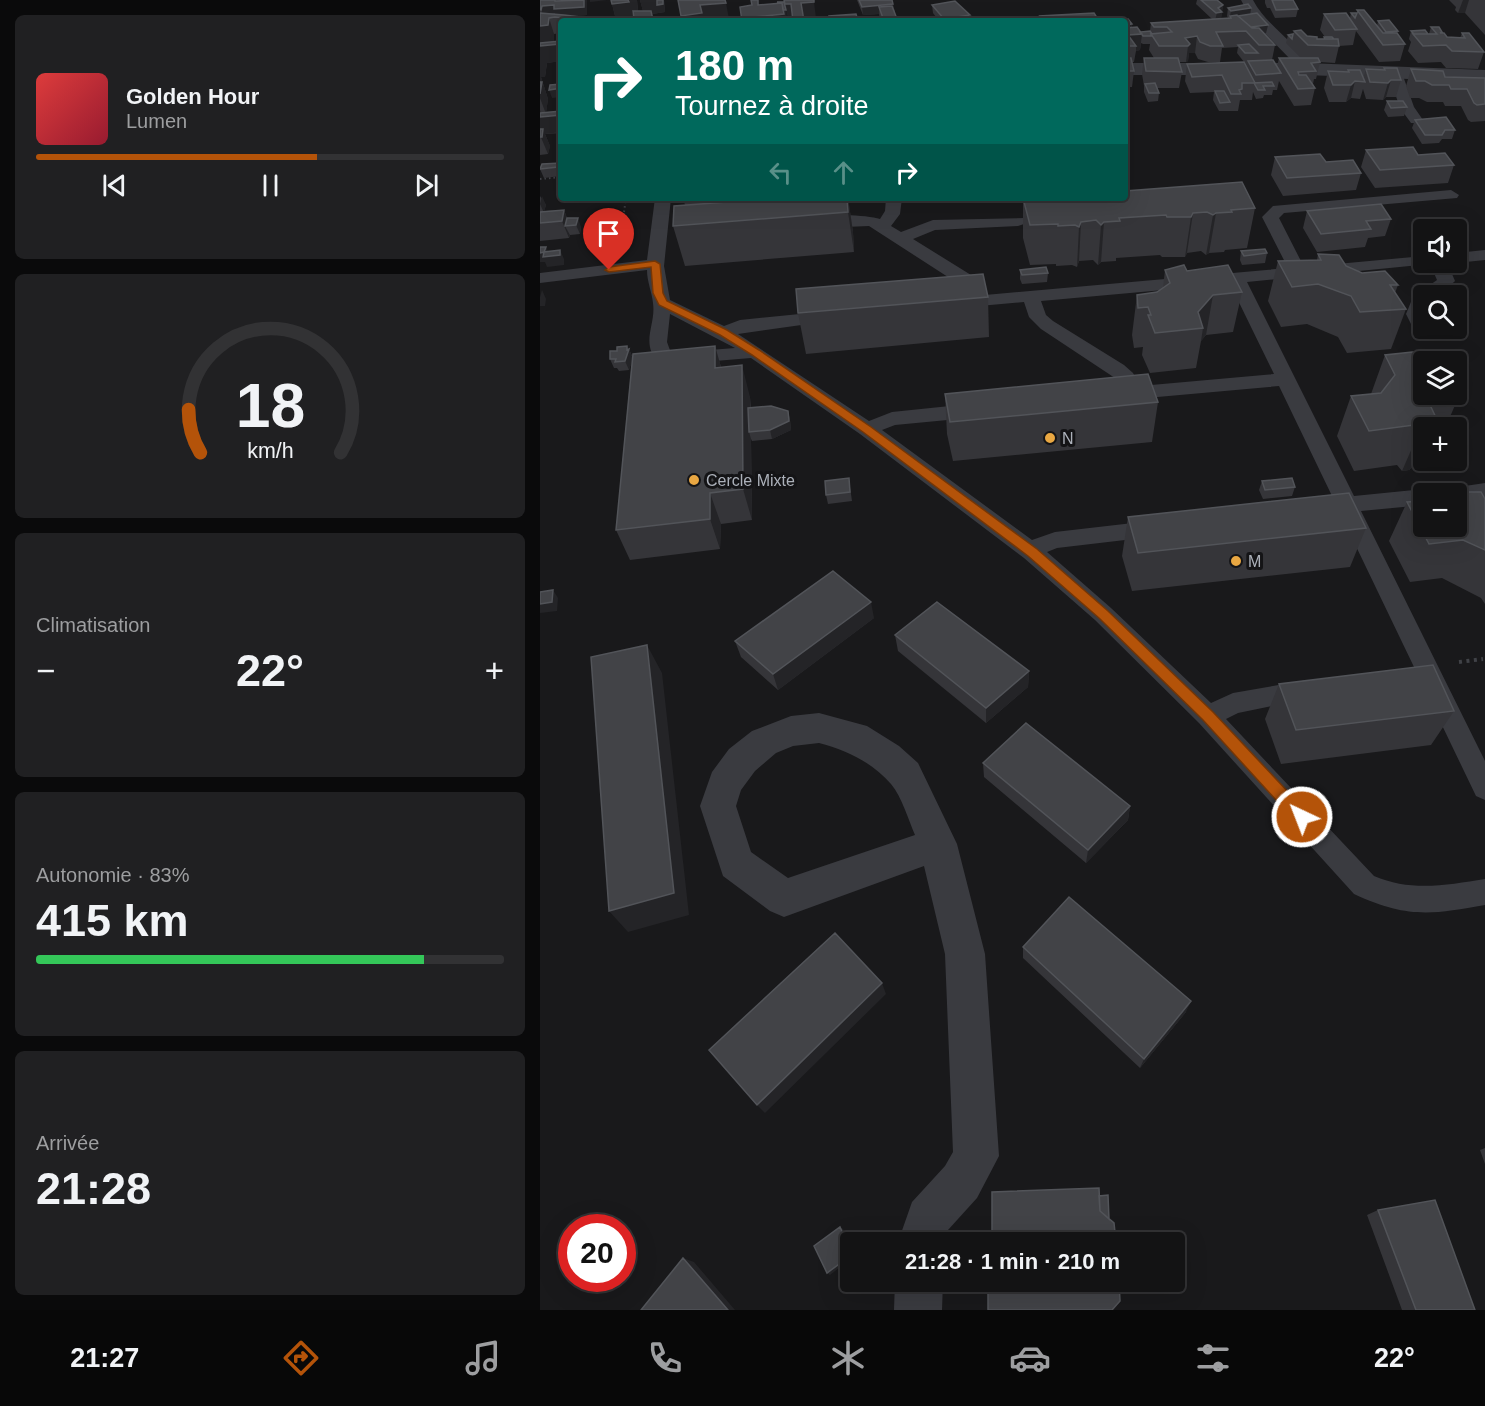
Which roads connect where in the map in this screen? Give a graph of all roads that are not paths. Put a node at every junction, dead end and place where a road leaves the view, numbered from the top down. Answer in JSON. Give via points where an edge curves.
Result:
{"nodes":[{"id":1,"x":1247,"y":0,"type":"edge"},
{"id":2,"x":1128,"y":69,"type":"edge"},
{"id":3,"x":1303,"y":69,"type":"junction"},
{"id":4,"x":1395,"y":73,"type":"junction"},
{"id":5,"x":1485,"y":76,"type":"edge"},
{"id":6,"x":1416,"y":120,"type":"edge"},
{"id":7,"x":1451,"y":195,"type":"dead end"},
{"id":8,"x":663,"y":201,"type":"edge"},
{"id":9,"x":894,"y":201,"type":"edge"},
{"id":10,"x":1018,"y":221,"type":"dead end"},
{"id":11,"x":802,"y":225,"type":"edge"},
{"id":12,"x":881,"y":226,"type":"junction"},
{"id":13,"x":900,"y":238,"type":"junction"},
{"id":14,"x":1485,"y":255,"type":"edge"},
{"id":15,"x":1467,"y":257,"type":"edge"},
{"id":16,"x":1413,"y":262,"type":"edge"},
{"id":17,"x":655,"y":264,"type":"junction"},
{"id":18,"x":1298,"y":271,"type":"junction"},
{"id":19,"x":1236,"y":277,"type":"junction"},
{"id":20,"x":540,"y":278,"type":"edge"},
{"id":21,"x":1031,"y":298,"type":"junction"},
{"id":22,"x":978,"y":301,"type":"junction"},
{"id":23,"x":662,"y":303,"type":"junction"},
{"id":24,"x":942,"y":304,"type":"edge"},
{"id":25,"x":847,"y":314,"type":"edge"},
{"id":26,"x":724,"y":333,"type":"junction"},
{"id":27,"x":755,"y":352,"type":"junction"},
{"id":28,"x":1286,"y":379,"type":"junction"},
{"id":29,"x":1133,"y":393,"type":"junction"},
{"id":30,"x":1110,"y":396,"type":"edge"},
{"id":31,"x":995,"y":408,"type":"edge"},
{"id":32,"x":867,"y":429,"type":"junction"},
{"id":33,"x":1485,"y":490,"type":"edge"},
{"id":34,"x":1467,"y":492,"type":"edge"},
{"id":35,"x":1413,"y":497,"type":"edge"},
{"id":36,"x":1346,"y":505,"type":"junction"},
{"id":37,"x":1311,"y":509,"type":"edge"},
{"id":38,"x":1183,"y":525,"type":"edge"},
{"id":39,"x":1032,"y":552,"type":"junction"},
{"id":40,"x":1325,"y":687,"type":"edge"},
{"id":41,"x":1208,"y":716,"type":"junction"},
{"id":42,"x":1485,"y":788,"type":"edge"},
{"id":43,"x":938,"y":844,"type":"junction"},
{"id":44,"x":1485,"y":892,"type":"edge"},
{"id":45,"x":924,"y":1232,"type":"edge"},
{"id":46,"x":919,"y":1292,"type":"edge"},
{"id":47,"x":918,"y":1310,"type":"edge"}],
"edges":[{"from":1,"to":3,"type":"lane","via":[[1255,16]]},
{"from":2,"to":3,"type":"street"},
{"from":3,"to":4,"type":"street"},
{"from":4,"to":5,"type":"street"},
{"from":4,"to":6,"type":"lane","via":[[1407,108]]},
{"from":7,"to":18,"type":"lane","via":[[1279,209],[1270,217]]},
{"from":8,"to":17,"type":"lane","via":[[665,236]]},
{"from":9,"to":12,"type":"lane","via":[[892,218]]},
{"from":10,"to":13,"type":"lane","via":[[933,225]]},
{"from":11,"to":12,"type":"lane","via":[[861,220]]},
{"from":12,"to":13,"type":"lane"},
{"from":13,"to":22,"type":"lane","via":[[965,279],[973,286]]},
{"from":14,"to":15,"type":"lane"},
{"from":16,"to":18,"type":"lane"},
{"from":17,"to":20,"type":"lane"},
{"from":17,"to":23,"type":"lane"},
{"from":18,"to":19,"type":"lane"},
{"from":19,"to":21,"type":"lane"},
{"from":19,"to":28,"type":"lane"},
{"from":21,"to":22,"type":"lane"},
{"from":21,"to":29,"type":"lane","via":[[1038,317],[1118,369],[1126,376]]},
{"from":22,"to":24,"type":"lane"},
{"from":23,"to":26,"type":"lane"},
{"from":23,"to":27,"type":"lane","via":[[657,348],[661,356],[667,359]]},
{"from":25,"to":26,"type":"lane","via":[[740,326]]},
{"from":26,"to":27,"type":"lane"},
{"from":27,"to":32,"type":"lane"},
{"from":28,"to":29,"type":"lane"},
{"from":28,"to":36,"type":"lane"},
{"from":29,"to":30,"type":"lane"},
{"from":31,"to":32,"type":"lane","via":[[892,419]]},
{"from":32,"to":39,"type":"lane"},
{"from":33,"to":34,"type":"lane"},
{"from":35,"to":36,"type":"lane"},
{"from":36,"to":37,"type":"lane"},
{"from":36,"to":42,"type":"lane"},
{"from":38,"to":39,"type":"lane","via":[[1055,540]]},
{"from":39,"to":41,"type":"lane","via":[[1103,614]]},
{"from":40,"to":41,"type":"lane","via":[[1233,703]]},
{"from":41,"to":44,"type":"lane","via":[[1364,885],[1385,896],[1408,901]]},
{"from":43,"to":43,"type":"street","via":[[905,774],[855,737],[819,728],[791,731],[764,742],[742,760],[724,783],[718,806],[736,863],[784,898]]},
{"from":43,"to":45,"type":"street","via":[[964,954],[976,1156],[961,1182],[928,1218]]},
{"from":46,"to":47,"type":"street"}]}
